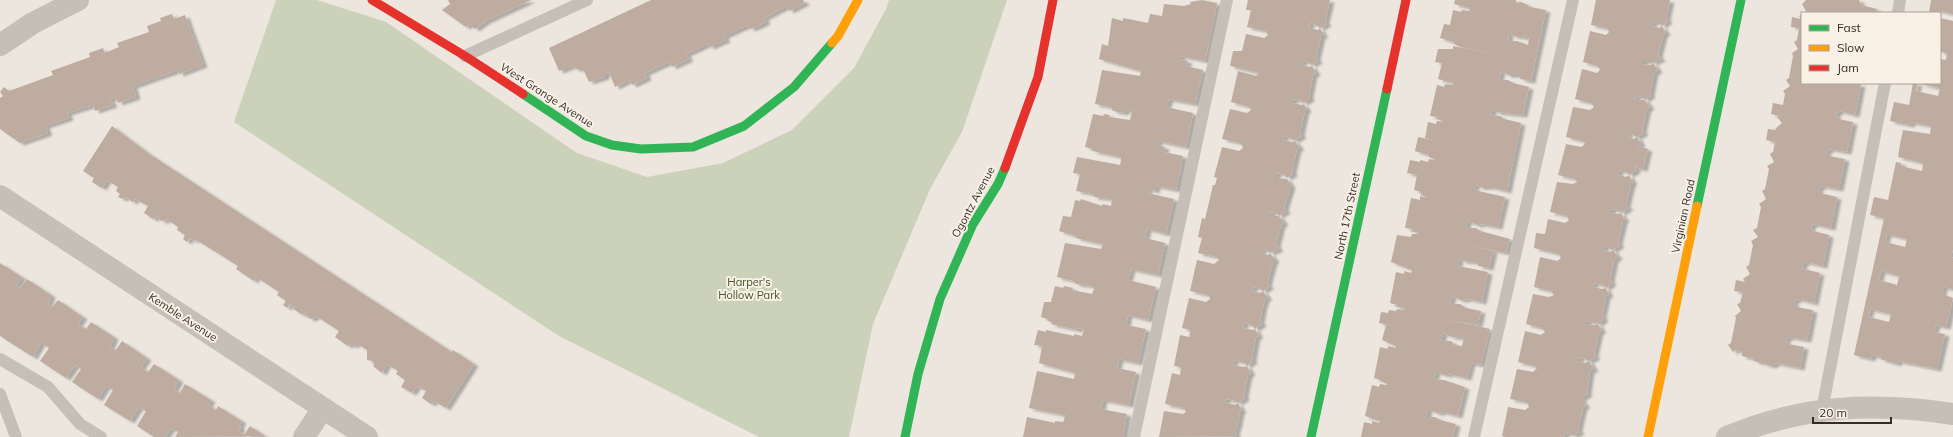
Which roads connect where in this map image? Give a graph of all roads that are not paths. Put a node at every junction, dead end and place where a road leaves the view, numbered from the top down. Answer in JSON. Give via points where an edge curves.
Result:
{"nodes":[{"id":1,"x":78,"y":0,"type":"edge"},
{"id":2,"x":372,"y":0,"type":"edge"},
{"id":3,"x":587,"y":0,"type":"edge"},
{"id":4,"x":858,"y":0,"type":"edge"},
{"id":5,"x":1053,"y":0,"type":"edge"},
{"id":6,"x":1227,"y":0,"type":"edge"},
{"id":7,"x":1406,"y":0,"type":"edge"},
{"id":8,"x":1573,"y":0,"type":"edge"},
{"id":9,"x":1741,"y":0,"type":"edge"},
{"id":10,"x":1900,"y":0,"type":"edge"},
{"id":11,"x":1898,"y":12,"type":"edge"},
{"id":12,"x":0,"y":45,"type":"edge"},
{"id":13,"x":465,"y":56,"type":"junction"},
{"id":14,"x":1885,"y":84,"type":"edge"},
{"id":15,"x":0,"y":196,"type":"edge"},
{"id":16,"x":0,"y":359,"type":"edge"},
{"id":17,"x":0,"y":394,"type":"edge"},
{"id":18,"x":323,"y":408,"type":"junction"},
{"id":19,"x":1822,"y":410,"type":"junction"},
{"id":20,"x":1953,"y":414,"type":"edge"},
{"id":21,"x":16,"y":437,"type":"edge"},
{"id":22,"x":101,"y":437,"type":"edge"},
{"id":23,"x":304,"y":437,"type":"edge"},
{"id":24,"x":367,"y":437,"type":"edge"},
{"id":25,"x":905,"y":437,"type":"edge"},
{"id":26,"x":1134,"y":437,"type":"edge"},
{"id":27,"x":1311,"y":437,"type":"edge"},
{"id":28,"x":1474,"y":437,"type":"edge"},
{"id":29,"x":1648,"y":437,"type":"edge"},
{"id":30,"x":1727,"y":437,"type":"edge"}],
"edges":[{"from":1,"to":12,"type":"street","via":[[33,23]]},
{"from":2,"to":13,"type":"street","name":"West Grange Avenue"},
{"from":3,"to":13,"type":"lane"},
{"from":4,"to":13,"type":"street","name":"West Grange Avenue","via":[[838,36],[794,87],[744,126],[693,147],[641,149],[612,145],[586,136]]},
{"from":5,"to":25,"type":"street","name":"Ogontz Avenue","via":[[1038,77],[1013,147],[998,184],[973,224],[940,299],[918,374]]},
{"from":6,"to":26,"type":"lane"},
{"from":7,"to":27,"type":"street","name":"North 17th Street"},
{"from":8,"to":28,"type":"lane"},
{"from":9,"to":29,"type":"street","name":"Virginian Road"},
{"from":10,"to":11,"type":"lane"},
{"from":14,"to":19,"type":"lane"},
{"from":15,"to":18,"type":"street","name":"Kemble Avenue"},
{"from":16,"to":22,"type":"lane","via":[[48,387],[80,424]]},
{"from":17,"to":21,"type":"lane"},
{"from":18,"to":23,"type":"street"},
{"from":18,"to":24,"type":"street","name":"Kemble Avenue"},
{"from":19,"to":20,"type":"street","via":[[1882,407]]},
{"from":19,"to":30,"type":"street","via":[[1783,417]]}]}
